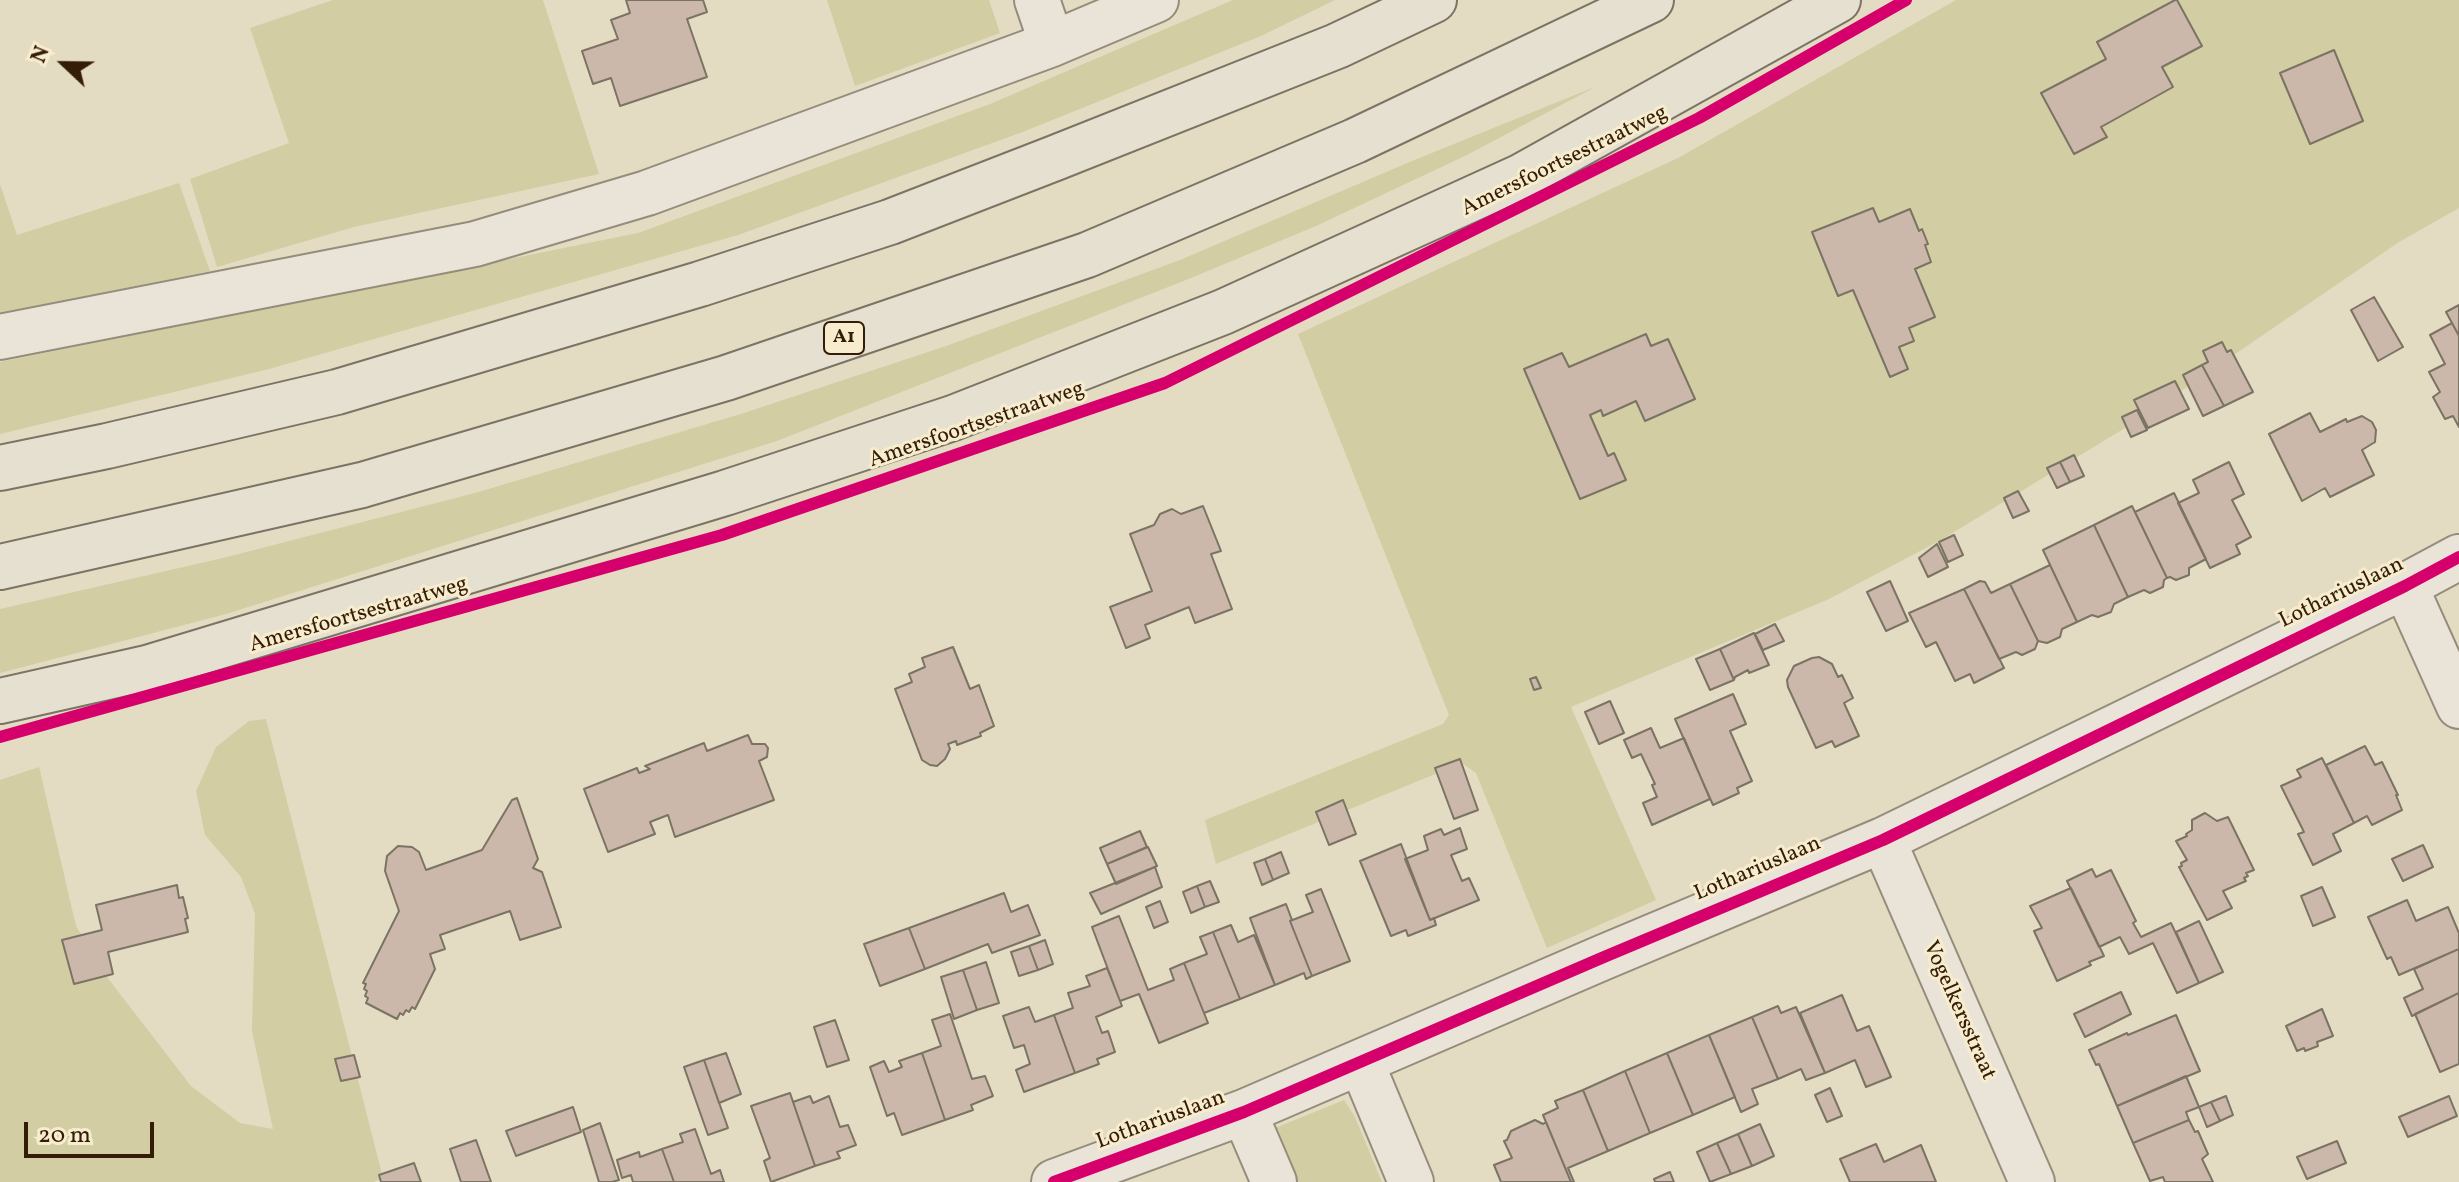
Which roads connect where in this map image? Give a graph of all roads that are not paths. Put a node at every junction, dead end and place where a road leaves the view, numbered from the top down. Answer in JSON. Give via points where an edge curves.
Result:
{"nodes":[{"id":1,"x":1037,"y":0,"type":"edge"},
{"id":2,"x":1156,"y":0,"type":"edge"},
{"id":3,"x":1434,"y":0,"type":"edge"},
{"id":4,"x":1651,"y":0,"type":"edge"},
{"id":5,"x":1838,"y":0,"type":"edge"},
{"id":6,"x":1052,"y":44,"type":"junction"},
{"id":7,"x":0,"y":337,"type":"edge"},
{"id":8,"x":0,"y":468,"type":"edge"},
{"id":9,"x":2459,"y":557,"type":"edge"},
{"id":10,"x":0,"y":567,"type":"edge"},
{"id":11,"x":2405,"y":586,"type":"junction"},
{"id":12,"x":0,"y":701,"type":"edge"},
{"id":13,"x":2459,"y":706,"type":"edge"},
{"id":14,"x":1883,"y":840,"type":"junction"},
{"id":15,"x":1361,"y":1062,"type":"junction"},
{"id":16,"x":1244,"y":1112,"type":"junction"},
{"id":17,"x":1054,"y":1182,"type":"edge"},
{"id":18,"x":1274,"y":1182,"type":"edge"},
{"id":19,"x":1411,"y":1182,"type":"edge"},
{"id":20,"x":2032,"y":1182,"type":"edge"}],
"edges":[{"from":1,"to":6,"type":"street"},
{"from":2,"to":6,"type":"street"},
{"from":3,"to":8,"type":"main road","via":[[1337,46],[1041,164],[730,275],[337,392]]},
{"from":4,"to":10,"type":"main road","number":"A1","via":[[1355,141],[1087,255],[726,378],[362,485]]},
{"from":5,"to":12,"type":"main road","name":"Amersfoortsestraatweg","via":[[1522,176],[1223,312],[953,418],[725,493],[147,668]]},
{"from":6,"to":7,"type":"street","via":[[647,193],[475,244]]},
{"from":9,"to":11,"type":"street","name":"Lothariuslaan"},
{"from":11,"to":13,"type":"street"},
{"from":11,"to":14,"type":"street","name":"Lothariuslaan"},
{"from":14,"to":15,"type":"street","name":"Lothariuslaan"},
{"from":14,"to":20,"type":"street","name":"Vogelkersstraat"},
{"from":15,"to":16,"type":"street","name":"Lothariuslaan"},
{"from":15,"to":19,"type":"street"},
{"from":16,"to":17,"type":"street","name":"Lothariuslaan"},
{"from":16,"to":18,"type":"street"}]}
